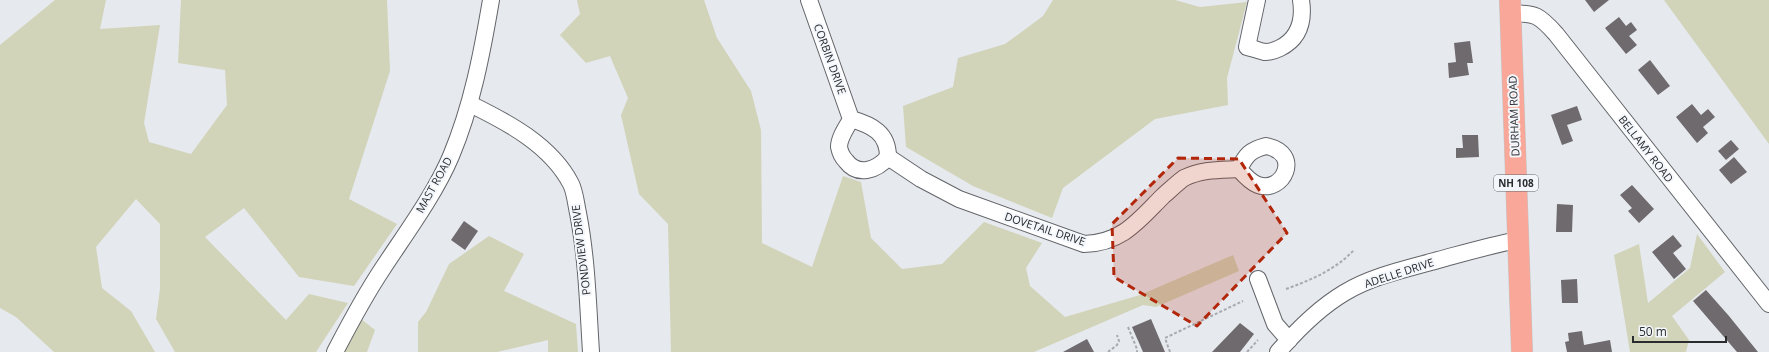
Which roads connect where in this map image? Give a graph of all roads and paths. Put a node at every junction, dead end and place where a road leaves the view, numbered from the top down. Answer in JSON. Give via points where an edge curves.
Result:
{"nodes":[{"id":1,"x":491,"y":0,"type":"edge"},
{"id":2,"x":809,"y":0,"type":"edge"},
{"id":3,"x":1257,"y":0,"type":"edge"},
{"id":4,"x":1301,"y":0,"type":"edge"},
{"id":5,"x":1510,"y":7,"type":"edge"},
{"id":6,"x":470,"y":104,"type":"junction"},
{"id":7,"x":851,"y":119,"type":"junction"},
{"id":8,"x":888,"y":157,"type":"junction"},
{"id":9,"x":1238,"y":169,"type":"dead end"},
{"id":10,"x":1518,"y":240,"type":"junction"},
{"id":11,"x":1354,"y":250,"type":"dead end"},
{"id":12,"x":1258,"y":279,"type":"dead end"},
{"id":13,"x":1286,"y":289,"type":"dead end"},
{"id":14,"x":1243,"y":301,"type":"dead end"},
{"id":15,"x":1769,"y":304,"type":"edge"},
{"id":16,"x":1128,"y":327,"type":"dead end"},
{"id":17,"x":1117,"y":335,"type":"dead end"},
{"id":18,"x":1258,"y":340,"type":"dead end"},
{"id":19,"x":1283,"y":346,"type":"edge"},
{"id":20,"x":335,"y":352,"type":"edge"},
{"id":21,"x":591,"y":352,"type":"edge"},
{"id":22,"x":1108,"y":352,"type":"edge"},
{"id":23,"x":1137,"y":352,"type":"edge"},
{"id":24,"x":1170,"y":352,"type":"edge"},
{"id":25,"x":1247,"y":352,"type":"edge"},
{"id":26,"x":1522,"y":352,"type":"edge"}],
"edges":[{"from":1,"to":6,"type":"street","name":"MAST ROAD"},
{"from":2,"to":7,"type":"street","name":"CORBIN DRIVE"},
{"from":3,"to":4,"type":"street","via":[[1247,47],[1267,52],[1277,50],[1295,37],[1303,10]]},
{"from":5,"to":10,"type":"main road","name":"DURHAM ROAD","number":"NH 108"},
{"from":5,"to":15,"type":"street","name":"BELLAMY ROAD","via":[[1536,16],[1551,28]]},
{"from":6,"to":20,"type":"street","name":"MAST ROAD","via":[[451,157],[437,183],[366,295]]},
{"from":6,"to":21,"type":"street","name":"PONDVIEW DRIVE","via":[[536,144],[561,169],[571,185],[581,229]]},
{"from":7,"to":8,"type":"street","via":[[867,123],[878,132],[888,147]]},
{"from":7,"to":8,"type":"street","via":[[839,148],[850,166],[858,170],[870,170],[881,166]]},
{"from":8,"to":9,"type":"street","name":"DOVETAIL DRIVE","via":[[920,179],[959,199],[1084,244],[1099,243],[1128,230],[1183,179],[1207,171]]},
{"from":10,"to":19,"type":"street","name":"ADELLE DRIVE","via":[[1399,271],[1364,283],[1325,306]]},
{"from":10,"to":26,"type":"main road","name":"DURHAM ROAD","number":"NH 108"},
{"from":11,"to":13,"type":"path","via":[[1339,265]]},
{"from":12,"to":19,"type":"street"},
{"from":14,"to":24,"type":"path","via":[[1165,338]]},
{"from":16,"to":23,"type":"path"},
{"from":17,"to":22,"type":"path","via":[[1117,345]]},
{"from":18,"to":25,"type":"path"}]}
